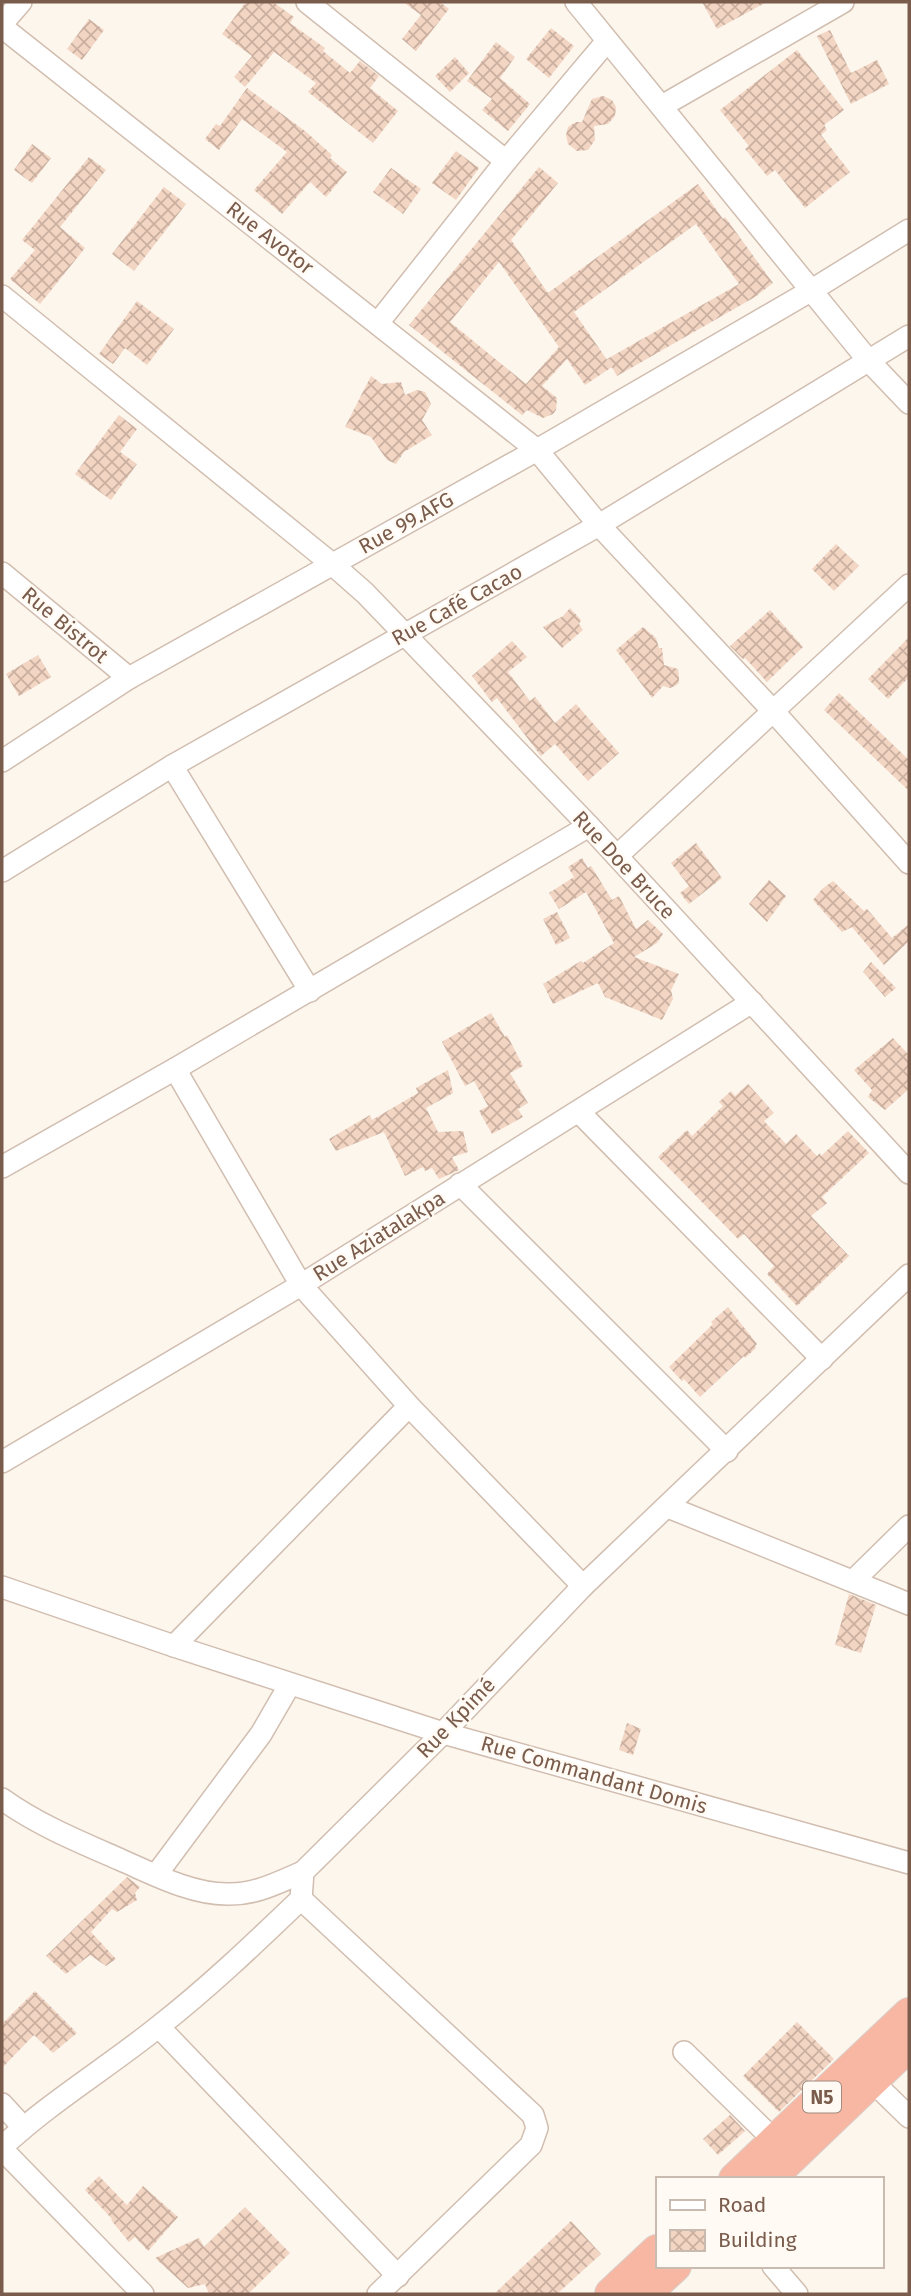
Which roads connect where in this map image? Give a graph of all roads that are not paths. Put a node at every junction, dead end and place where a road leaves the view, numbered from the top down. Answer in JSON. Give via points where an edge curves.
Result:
{"nodes":[{"id":1,"x":21,"y":2,"type":"edge"},
{"id":2,"x":307,"y":2,"type":"edge"},
{"id":3,"x":576,"y":2,"type":"edge"},
{"id":4,"x":843,"y":2,"type":"edge"},
{"id":5,"x":2,"y":25,"type":"edge"},
{"id":6,"x":607,"y":41,"type":"junction"},
{"id":7,"x":663,"y":106,"type":"junction"},
{"id":8,"x":506,"y":161,"type":"junction"},
{"id":9,"x":909,"y":230,"type":"edge"},
{"id":10,"x":812,"y":290,"type":"junction"},
{"id":11,"x":2,"y":296,"type":"edge"},
{"id":12,"x":378,"y":323,"type":"junction"},
{"id":13,"x":909,"y":336,"type":"edge"},
{"id":14,"x":868,"y":360,"type":"junction"},
{"id":15,"x":909,"y":403,"type":"edge"},
{"id":16,"x":537,"y":450,"type":"junction"},
{"id":17,"x":599,"y":525,"type":"junction"},
{"id":18,"x":332,"y":564,"type":"junction"},
{"id":19,"x":2,"y":573,"type":"edge"},
{"id":20,"x":909,"y":585,"type":"edge"},
{"id":21,"x":406,"y":634,"type":"junction"},
{"id":22,"x":129,"y":678,"type":"junction"},
{"id":23,"x":774,"y":712,"type":"junction"},
{"id":24,"x":2,"y":761,"type":"edge"},
{"id":25,"x":172,"y":766,"type":"junction"},
{"id":26,"x":589,"y":826,"type":"junction"},
{"id":27,"x":617,"y":856,"type":"junction"},
{"id":28,"x":909,"y":863,"type":"edge"},
{"id":29,"x":2,"y":871,"type":"edge"},
{"id":30,"x":310,"y":991,"type":"junction"},
{"id":31,"x":752,"y":1002,"type":"junction"},
{"id":32,"x":175,"y":1069,"type":"junction"},
{"id":33,"x":579,"y":1111,"type":"junction"},
{"id":34,"x":2,"y":1167,"type":"edge"},
{"id":35,"x":909,"y":1173,"type":"edge"},
{"id":36,"x":460,"y":1184,"type":"junction"},
{"id":37,"x":909,"y":1275,"type":"edge"},
{"id":38,"x":301,"y":1285,"type":"junction"},
{"id":39,"x":822,"y":1359,"type":"junction"},
{"id":40,"x":409,"y":1406,"type":"junction"},
{"id":41,"x":727,"y":1451,"type":"junction"},
{"id":42,"x":2,"y":1462,"type":"edge"},
{"id":43,"x":668,"y":1507,"type":"junction"},
{"id":44,"x":909,"y":1526,"type":"edge"},
{"id":45,"x":853,"y":1581,"type":"junction"},
{"id":46,"x":583,"y":1586,"type":"junction"},
{"id":47,"x":2,"y":1587,"type":"edge"},
{"id":48,"x":909,"y":1604,"type":"edge"},
{"id":49,"x":174,"y":1646,"type":"junction"},
{"id":50,"x":290,"y":1684,"type":"junction"},
{"id":51,"x":443,"y":1732,"type":"junction"},
{"id":52,"x":2,"y":1799,"type":"edge"},
{"id":53,"x":909,"y":1863,"type":"edge"},
{"id":54,"x":303,"y":1872,"type":"junction"},
{"id":55,"x":156,"y":1875,"type":"junction"},
{"id":56,"x":301,"y":1899,"type":"junction"},
{"id":57,"x":909,"y":2014,"type":"edge"},
{"id":58,"x":159,"y":2027,"type":"junction"},
{"id":59,"x":909,"y":2045,"type":"edge"},
{"id":60,"x":684,"y":2052,"type":"dead end"},
{"id":61,"x":872,"y":2081,"type":"junction"},
{"id":62,"x":2,"y":2104,"type":"edge"},
{"id":63,"x":909,"y":2117,"type":"edge"},
{"id":64,"x":23,"y":2127,"type":"junction"},
{"id":65,"x":775,"y":2141,"type":"junction"},
{"id":66,"x":2,"y":2148,"type":"edge"},
{"id":67,"x":737,"y":2177,"type":"edge"},
{"id":68,"x":771,"y":2177,"type":"edge"},
{"id":69,"x":656,"y":2252,"type":"edge"},
{"id":70,"x":673,"y":2268,"type":"edge"},
{"id":71,"x":776,"y":2268,"type":"edge"},
{"id":72,"x":398,"y":2276,"type":"junction"},
{"id":73,"x":143,"y":2294,"type":"edge"},
{"id":74,"x":379,"y":2294,"type":"edge"},
{"id":75,"x":611,"y":2294,"type":"edge"},
{"id":76,"x":644,"y":2294,"type":"edge"},
{"id":77,"x":797,"y":2294,"type":"edge"}],
"edges":[{"from":1,"to":5,"type":"street"},
{"from":2,"to":8,"type":"street"},
{"from":3,"to":6,"type":"street"},
{"from":4,"to":7,"type":"street"},
{"from":5,"to":12,"type":"street","name":"Rue Avotor"},
{"from":6,"to":7,"type":"street"},
{"from":6,"to":8,"type":"street"},
{"from":7,"to":10,"type":"street"},
{"from":8,"to":12,"type":"street"},
{"from":9,"to":10,"type":"street","name":"Rue 99.AFG"},
{"from":10,"to":14,"type":"street"},
{"from":10,"to":16,"type":"street","name":"Rue 99.AFG"},
{"from":11,"to":18,"type":"street","name":"Rue Doe Bruce"},
{"from":12,"to":16,"type":"street","name":"Rue Avotor"},
{"from":13,"to":14,"type":"street","name":"Rue Café Cacao"},
{"from":14,"to":15,"type":"street"},
{"from":14,"to":17,"type":"street","name":"Rue Café Cacao"},
{"from":16,"to":17,"type":"street","name":"Rue Avotor"},
{"from":16,"to":18,"type":"street","name":"Rue 99.AFG"},
{"from":17,"to":21,"type":"street","name":"Rue Café Cacao"},
{"from":17,"to":23,"type":"street","name":"Rue Avotor"},
{"from":18,"to":21,"type":"street","name":"Rue Doe Bruce"},
{"from":18,"to":22,"type":"street","name":"Rue 99.AFG"},
{"from":19,"to":22,"type":"street","name":"Rue Bistrot"},
{"from":20,"to":23,"type":"street"},
{"from":21,"to":25,"type":"street","name":"Rue Café Cacao"},
{"from":21,"to":26,"type":"street","name":"Rue Doe Bruce"},
{"from":22,"to":24,"type":"street","name":"Rue 99.AFG"},
{"from":23,"to":27,"type":"street"},
{"from":23,"to":28,"type":"street","name":"Rue Avotor"},
{"from":25,"to":29,"type":"street","name":"Rue Café Cacao"},
{"from":25,"to":30,"type":"street"},
{"from":26,"to":27,"type":"street","name":"Rue Doe Bruce"},
{"from":26,"to":30,"type":"street"},
{"from":27,"to":31,"type":"street","name":"Rue Doe Bruce"},
{"from":30,"to":32,"type":"street"},
{"from":31,"to":33,"type":"street","name":"Rue Aziatalakpa"},
{"from":31,"to":35,"type":"street","name":"Rue Doe Bruce"},
{"from":32,"to":34,"type":"street"},
{"from":32,"to":38,"type":"street"},
{"from":33,"to":36,"type":"street","name":"Rue Aziatalakpa"},
{"from":33,"to":39,"type":"street"},
{"from":36,"to":38,"type":"street","name":"Rue Aziatalakpa"},
{"from":36,"to":41,"type":"street"},
{"from":37,"to":39,"type":"street","name":"Rue Kpimé"},
{"from":38,"to":40,"type":"street"},
{"from":38,"to":42,"type":"street","name":"Rue Aziatalakpa"},
{"from":39,"to":41,"type":"street","name":"Rue Kpimé"},
{"from":40,"to":46,"type":"street"},
{"from":40,"to":49,"type":"street"},
{"from":41,"to":43,"type":"street","name":"Rue Kpimé"},
{"from":43,"to":45,"type":"street"},
{"from":43,"to":46,"type":"street","name":"Rue Kpimé"},
{"from":44,"to":45,"type":"street"},
{"from":45,"to":48,"type":"street"},
{"from":46,"to":51,"type":"street","name":"Rue Kpimé"},
{"from":47,"to":49,"type":"street","name":"Rue Commandant Domis"},
{"from":49,"to":50,"type":"street","name":"Rue Commandant Domis"},
{"from":50,"to":51,"type":"street","name":"Rue Commandant Domis"},
{"from":50,"to":55,"type":"street","via":[[261,1734]]},
{"from":51,"to":53,"type":"street","name":"Rue Commandant Domis"},
{"from":51,"to":54,"type":"street","name":"Rue Kpimé"},
{"from":52,"to":55,"type":"street","via":[[68,1837]]},
{"from":54,"to":55,"type":"street","via":[[257,1892],[225,1894]]},
{"from":54,"to":56,"type":"street"},
{"from":56,"to":58,"type":"street"},
{"from":56,"to":72,"type":"street","via":[[533,2115],[537,2128],[531,2144]]},
{"from":57,"to":65,"type":"highway","number":"N5"},
{"from":58,"to":64,"type":"street"},
{"from":58,"to":72,"type":"street"},
{"from":59,"to":61,"type":"highway","number":"N5"},
{"from":60,"to":65,"type":"street"},
{"from":61,"to":63,"type":"street"},
{"from":61,"to":68,"type":"highway","number":"N5"},
{"from":62,"to":64,"type":"street"},
{"from":64,"to":66,"type":"street"},
{"from":65,"to":67,"type":"highway","number":"N5"},
{"from":66,"to":73,"type":"street"},
{"from":69,"to":75,"type":"highway"},
{"from":70,"to":76,"type":"highway"},
{"from":71,"to":77,"type":"street"},
{"from":72,"to":74,"type":"street"}]}
